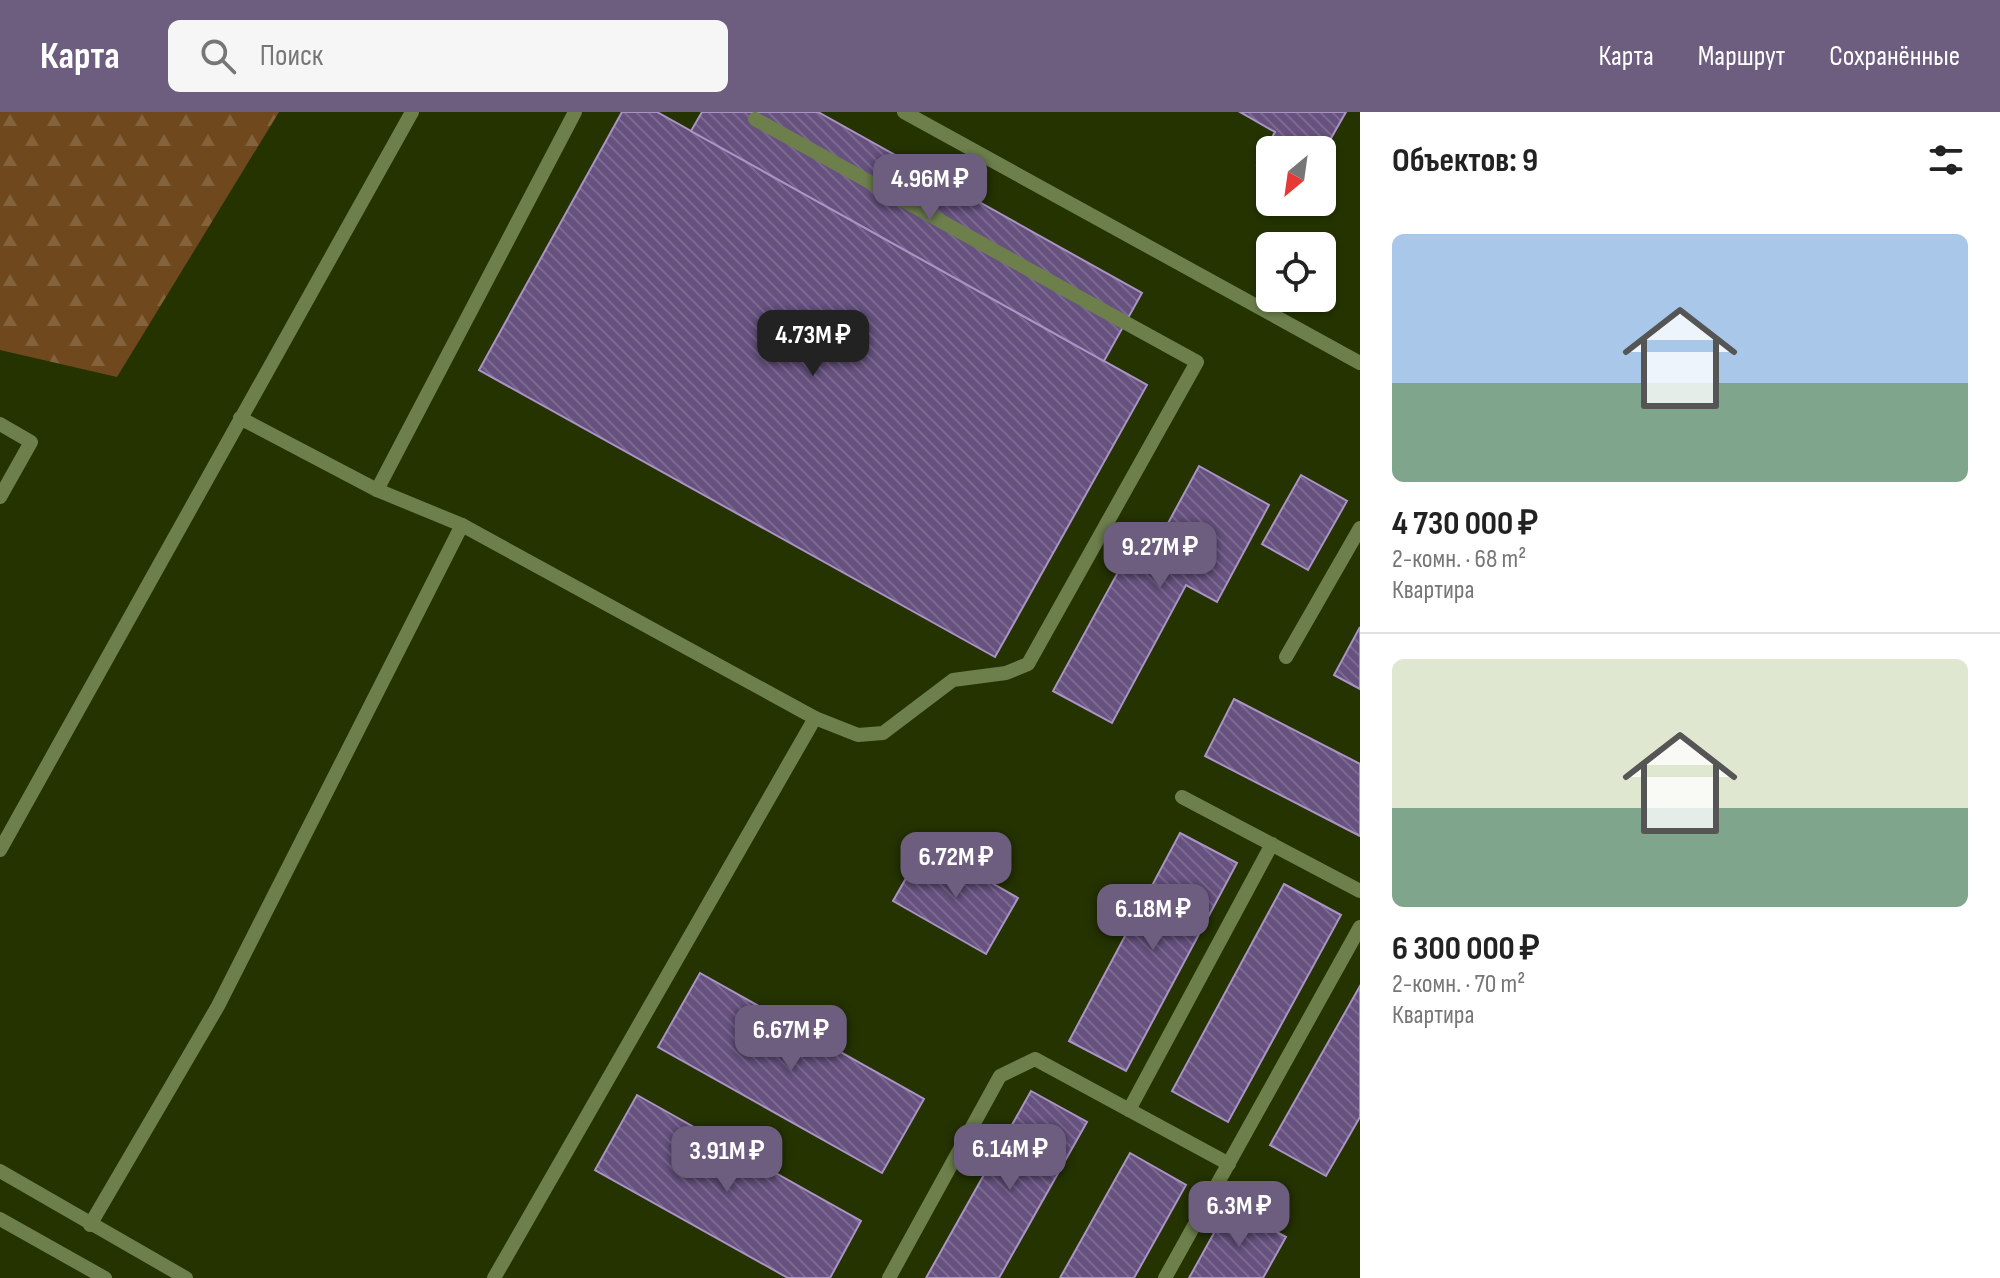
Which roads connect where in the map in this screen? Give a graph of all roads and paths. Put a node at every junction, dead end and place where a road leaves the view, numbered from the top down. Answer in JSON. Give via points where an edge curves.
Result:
{"nodes":[{"id":1,"x":412,"y":112,"type":"edge"},
{"id":2,"x":575,"y":112,"type":"edge"},
{"id":3,"x":904,"y":112,"type":"edge"},
{"id":4,"x":755,"y":119,"type":"dead end"},
{"id":5,"x":1360,"y":363,"type":"edge"},
{"id":6,"x":240,"y":418,"type":"junction"},
{"id":7,"x":0,"y":424,"type":"edge"},
{"id":8,"x":377,"y":490,"type":"junction"},
{"id":9,"x":0,"y":497,"type":"edge"},
{"id":10,"x":462,"y":525,"type":"junction"},
{"id":11,"x":1360,"y":528,"type":"edge"},
{"id":12,"x":1286,"y":657,"type":"dead end"},
{"id":13,"x":815,"y":718,"type":"junction"},
{"id":14,"x":1182,"y":797,"type":"dead end"},
{"id":15,"x":1272,"y":844,"type":"junction"},
{"id":16,"x":0,"y":850,"type":"edge"},
{"id":17,"x":1360,"y":891,"type":"edge"},
{"id":18,"x":1360,"y":927,"type":"edge"},
{"id":19,"x":1129,"y":1110,"type":"junction"},
{"id":20,"x":1229,"y":1164,"type":"junction"},
{"id":21,"x":0,"y":1171,"type":"edge"},
{"id":22,"x":0,"y":1219,"type":"edge"},
{"id":23,"x":90,"y":1225,"type":"junction"},
{"id":24,"x":105,"y":1278,"type":"edge"},
{"id":25,"x":186,"y":1278,"type":"edge"},
{"id":26,"x":494,"y":1278,"type":"edge"},
{"id":27,"x":889,"y":1278,"type":"edge"},
{"id":28,"x":1165,"y":1278,"type":"edge"}],
"edges":[{"from":1,"to":6,"type":"lane"},
{"from":2,"to":8,"type":"lane"},
{"from":3,"to":5,"type":"lane"},
{"from":4,"to":13,"type":"lane","via":[[1197,362],[1028,664],[1006,673],[953,680],[883,733],[858,735]]},
{"from":6,"to":8,"type":"lane"},
{"from":6,"to":16,"type":"lane"},
{"from":7,"to":9,"type":"lane","via":[[31,442]]},
{"from":8,"to":10,"type":"lane"},
{"from":10,"to":13,"type":"lane"},
{"from":10,"to":23,"type":"lane","via":[[218,1006]]},
{"from":11,"to":12,"type":"lane"},
{"from":13,"to":26,"type":"lane"},
{"from":14,"to":15,"type":"lane"},
{"from":15,"to":17,"type":"lane"},
{"from":15,"to":19,"type":"lane"},
{"from":18,"to":20,"type":"lane"},
{"from":19,"to":20,"type":"lane"},
{"from":19,"to":27,"type":"lane","via":[[1035,1059],[1000,1076]]},
{"from":20,"to":28,"type":"lane"},
{"from":21,"to":23,"type":"lane"},
{"from":22,"to":24,"type":"lane"},
{"from":23,"to":25,"type":"lane"}]}
